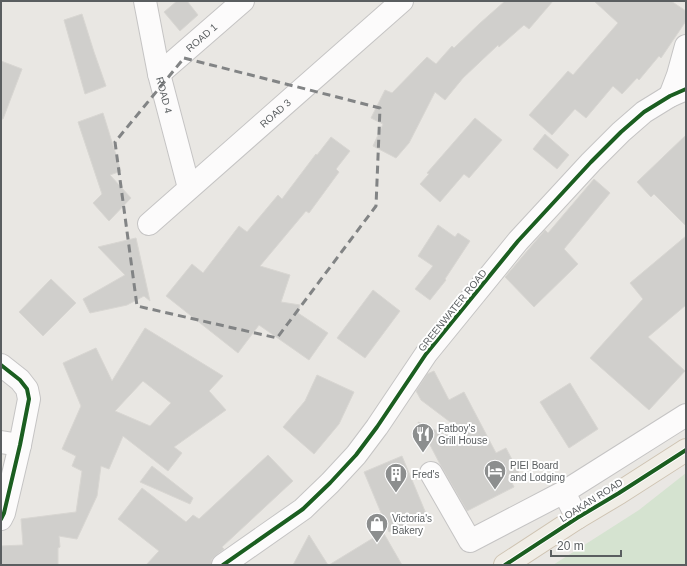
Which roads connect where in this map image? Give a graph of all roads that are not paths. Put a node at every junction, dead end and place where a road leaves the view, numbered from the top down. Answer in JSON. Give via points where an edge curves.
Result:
{"nodes":[{"id":1,"x":145,"y":1,"type":"edge"},
{"id":2,"x":243,"y":1,"type":"edge"},
{"id":3,"x":402,"y":1,"type":"edge"},
{"id":4,"x":686,"y":46,"type":"edge"},
{"id":5,"x":159,"y":74,"type":"junction"},
{"id":6,"x":678,"y":93,"type":"edge"},
{"id":7,"x":188,"y":188,"type":"junction"},
{"id":8,"x":149,"y":224,"type":"dead end"},
{"id":9,"x":1,"y":365,"type":"edge"},
{"id":10,"x":686,"y":415,"type":"edge"},
{"id":11,"x":11,"y":444,"type":"edge"},
{"id":12,"x":686,"y":450,"type":"edge"},
{"id":13,"x":431,"y":473,"type":"dead end"},
{"id":14,"x":564,"y":492,"type":"junction"},
{"id":15,"x":577,"y":518,"type":"junction"},
{"id":16,"x":1,"y":519,"type":"edge"},
{"id":17,"x":223,"y":565,"type":"edge"},
{"id":18,"x":506,"y":565,"type":"edge"}],
"edges":[{"from":1,"to":5,"type":"street","name":"ROAD 4"},
{"from":2,"to":5,"type":"street","name":"ROAD 1"},
{"from":3,"to":7,"type":"street","name":"ROAD 3"},
{"from":4,"to":6,"type":"street","via":[[678,75]]},
{"from":5,"to":7,"type":"street","name":"ROAD 4"},
{"from":6,"to":17,"type":"street","name":"GREENWATER ROAD","via":[[644,112],[621,132],[518,241],[426,354],[356,455],[330,483],[303,510]]},
{"from":7,"to":8,"type":"street","name":"ROAD 3"},
{"from":9,"to":11,"type":"street","via":[[20,380],[27,389],[29,399]]},
{"from":10,"to":14,"type":"street"},
{"from":11,"to":16,"type":"street","via":[[4,513]]},
{"from":12,"to":15,"type":"main road","name":"LOAKAN ROAD"},
{"from":13,"to":14,"type":"street","via":[[470,542]]},
{"from":14,"to":15,"type":"street"},
{"from":15,"to":18,"type":"main road","name":"LOAKAN ROAD"}]}
